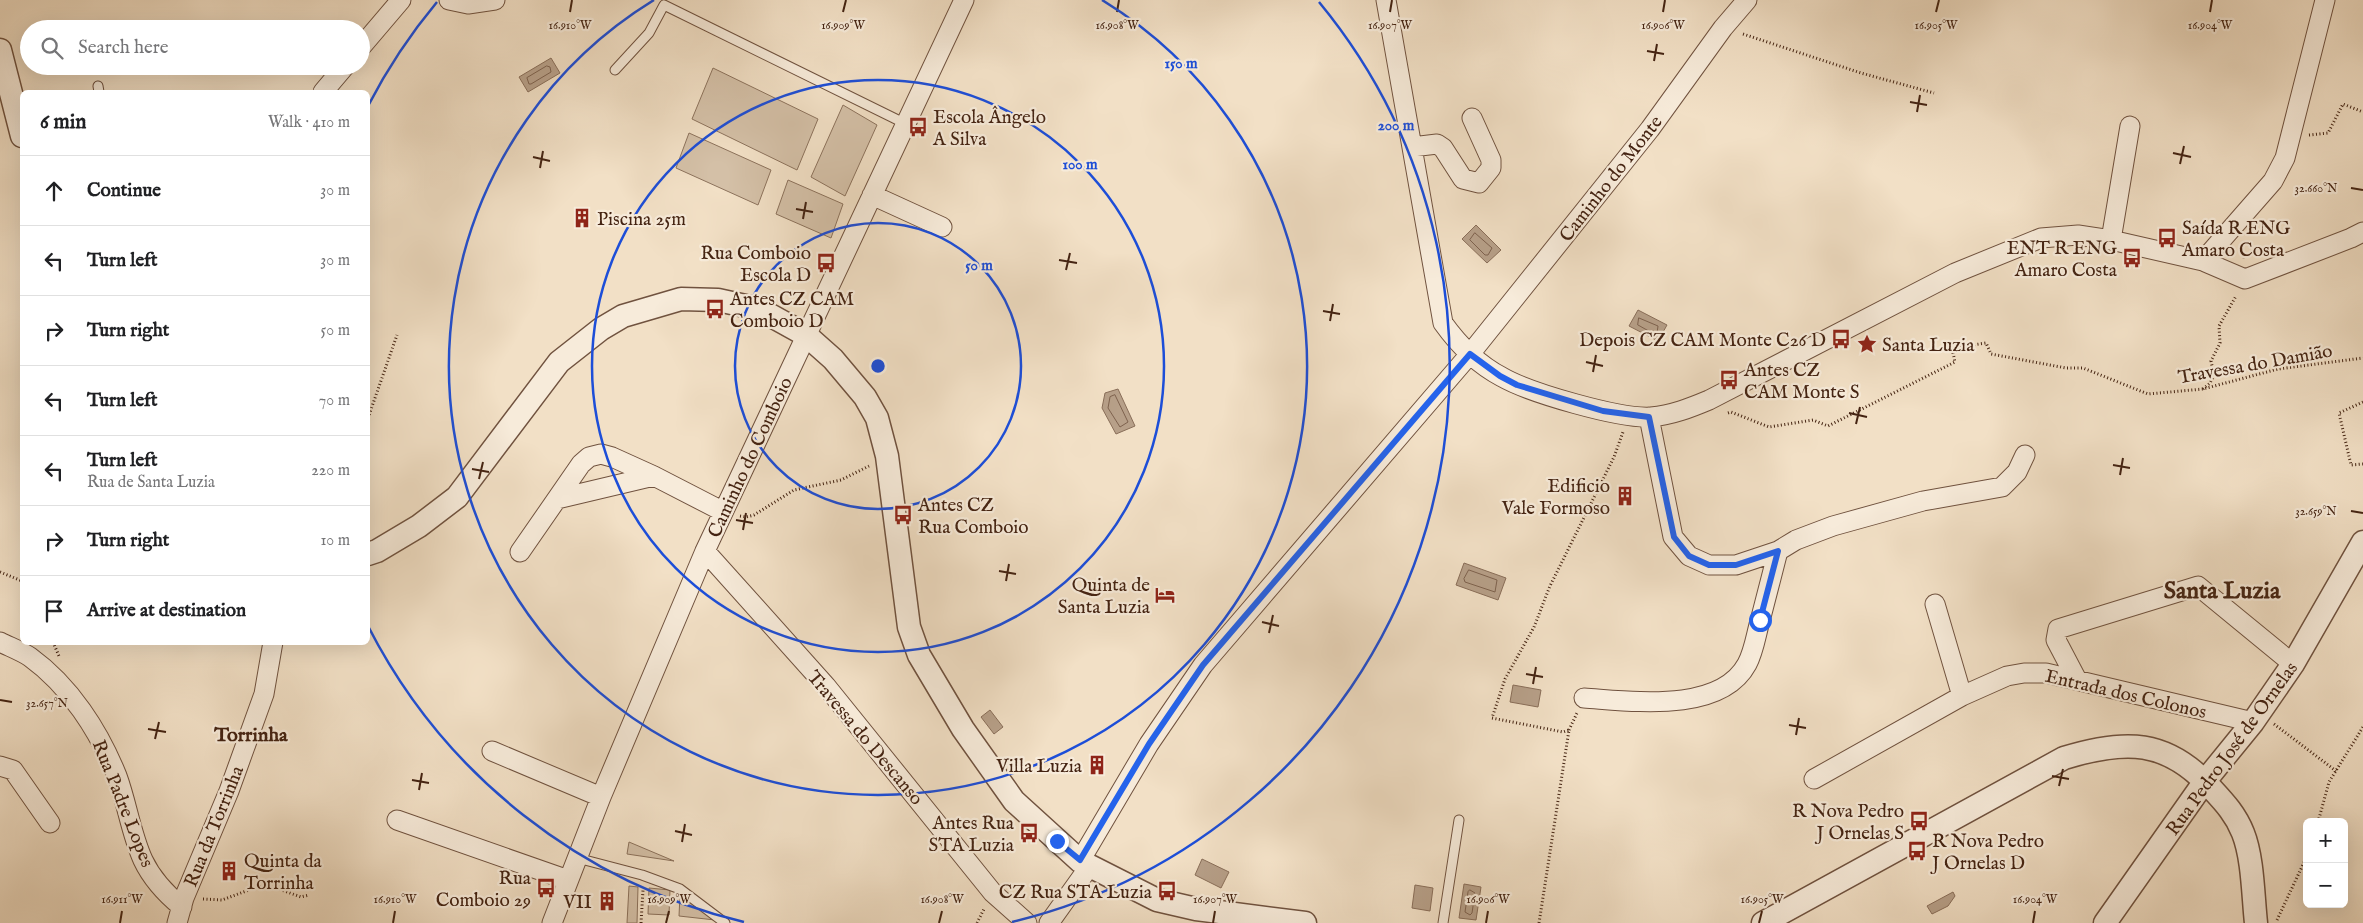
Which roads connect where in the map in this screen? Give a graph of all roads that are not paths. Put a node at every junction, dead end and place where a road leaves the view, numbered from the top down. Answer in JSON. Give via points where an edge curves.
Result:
{"nodes":[{"id":1,"x":401,"y":0,"type":"edge"},
{"id":2,"x":449,"y":0,"type":"edge"},
{"id":3,"x":495,"y":0,"type":"edge"},
{"id":4,"x":964,"y":0,"type":"edge"},
{"id":5,"x":1386,"y":0,"type":"edge"},
{"id":6,"x":1747,"y":0,"type":"edge"},
{"id":7,"x":2325,"y":0,"type":"edge"},
{"id":8,"x":665,"y":2,"type":"edge"},
{"id":9,"x":370,"y":36,"type":"edge"},
{"id":10,"x":0,"y":50,"type":"edge"},
{"id":11,"x":615,"y":70,"type":"dead end"},
{"id":12,"x":337,"y":75,"type":"edge"},
{"id":13,"x":325,"y":90,"type":"edge"},
{"id":14,"x":1472,"y":118,"type":"dead end"},
{"id":15,"x":906,"y":124,"type":"junction"},
{"id":16,"x":2130,"y":126,"type":"dead end"},
{"id":17,"x":20,"y":128,"type":"edge"},
{"id":18,"x":1412,"y":148,"type":"junction"},
{"id":19,"x":872,"y":195,"type":"junction"},
{"id":20,"x":942,"y":227,"type":"dead end"},
{"id":21,"x":2363,"y":232,"type":"edge"},
{"id":22,"x":2112,"y":240,"type":"junction"},
{"id":23,"x":2203,"y":262,"type":"junction"},
{"id":24,"x":806,"y":335,"type":"junction"},
{"id":25,"x":1470,"y":354,"type":"junction"},
{"id":26,"x":1640,"y":416,"type":"junction"},
{"id":27,"x":2025,"y":455,"type":"dead end"},
{"id":28,"x":654,"y":476,"type":"junction"},
{"id":29,"x":557,"y":499,"type":"junction"},
{"id":30,"x":722,"y":511,"type":"junction"},
{"id":31,"x":2363,"y":542,"type":"edge"},
{"id":32,"x":705,"y":551,"type":"junction"},
{"id":33,"x":1778,"y":551,"type":"junction"},
{"id":34,"x":520,"y":552,"type":"dead end"},
{"id":35,"x":370,"y":553,"type":"edge"},
{"id":36,"x":1935,"y":604,"type":"dead end"},
{"id":37,"x":0,"y":642,"type":"edge"},
{"id":38,"x":272,"y":645,"type":"edge"},
{"id":39,"x":2294,"y":664,"type":"junction"},
{"id":40,"x":2077,"y":680,"type":"junction"},
{"id":41,"x":1962,"y":696,"type":"junction"},
{"id":42,"x":1584,"y":698,"type":"dead end"},
{"id":43,"x":2261,"y":722,"type":"junction"},
{"id":44,"x":492,"y":751,"type":"dead end"},
{"id":45,"x":0,"y":766,"type":"edge"},
{"id":46,"x":1814,"y":779,"type":"dead end"},
{"id":47,"x":2205,"y":781,"type":"junction"},
{"id":48,"x":600,"y":797,"type":"junction"},
{"id":49,"x":397,"y":820,"type":"dead end"},
{"id":50,"x":1459,"y":820,"type":"dead end"},
{"id":51,"x":50,"y":823,"type":"dead end"},
{"id":52,"x":577,"y":858,"type":"junction"},
{"id":53,"x":1084,"y":864,"type":"junction"},
{"id":54,"x":568,"y":880,"type":"junction"},
{"id":55,"x":181,"y":909,"type":"edge"},
{"id":56,"x":552,"y":923,"type":"edge"},
{"id":57,"x":725,"y":923,"type":"edge"},
{"id":58,"x":1027,"y":923,"type":"edge"},
{"id":59,"x":1049,"y":923,"type":"edge"},
{"id":60,"x":1305,"y":923,"type":"edge"},
{"id":61,"x":1443,"y":923,"type":"edge"},
{"id":62,"x":1763,"y":923,"type":"edge"},
{"id":63,"x":2105,"y":923,"type":"edge"},
{"id":64,"x":2256,"y":923,"type":"edge"}],
"edges":[{"from":1,"to":9,"type":"street"},
{"from":2,"to":3,"type":"street","via":[[468,4]]},
{"from":4,"to":15,"type":"street","name":"Caminho do Comboio"},
{"from":5,"to":18,"type":"street"},
{"from":6,"to":25,"type":"street","name":"Caminho do Monte","via":[[1650,129]]},
{"from":7,"to":23,"type":"street","via":[[2285,158],[2273,181]]},
{"from":8,"to":11,"type":"lane","via":[[649,33]]},
{"from":8,"to":15,"type":"lane"},
{"from":10,"to":17,"type":"street"},
{"from":12,"to":13,"type":"street"},
{"from":14,"to":18,"type":"street","via":[[1491,160],[1491,168],[1479,183],[1463,179],[1437,144]]},
{"from":15,"to":19,"type":"street","name":"Caminho do Comboio"},
{"from":16,"to":22,"type":"street"},
{"from":18,"to":25,"type":"street","via":[[1443,324]]},
{"from":19,"to":20,"type":"street"},
{"from":19,"to":24,"type":"street","name":"Caminho do Comboio"},
{"from":21,"to":23,"type":"street","via":[[2245,279]]},
{"from":22,"to":23,"type":"street"},
{"from":22,"to":26,"type":"street","via":[[2078,235],[2041,238],[1955,273],[1709,400],[1677,413]]},
{"from":24,"to":30,"type":"street","name":"Caminho do Comboio"},
{"from":24,"to":35,"type":"street","via":[[759,309],[718,300],[681,299],[623,316],[600,329],[559,362],[458,497],[419,526]]},
{"from":24,"to":53,"type":"street","via":[[833,359],[866,397],[877,418],[886,456],[909,627],[919,655],[963,729],[1014,801]]},
{"from":25,"to":26,"type":"street","via":[[1517,385],[1594,408]]},
{"from":25,"to":53,"type":"street","name":"Caminho do Monte","via":[[1203,665],[1149,744]]},
{"from":26,"to":33,"type":"street","via":[[1674,537],[1689,556],[1709,565],[1736,565]]},
{"from":27,"to":33,"type":"street","via":[[2016,472],[2002,487],[1923,501],[1833,526],[1796,540]]},
{"from":28,"to":29,"type":"street"},
{"from":28,"to":29,"type":"street","via":[[601,454],[589,456]]},
{"from":28,"to":30,"type":"street"},
{"from":29,"to":34,"type":"street"},
{"from":30,"to":32,"type":"street","name":"Caminho do Comboio"},
{"from":31,"to":39,"type":"street","name":"Rua Pedro José de Ornelas"},
{"from":32,"to":48,"type":"street","name":"Caminho do Comboio"},
{"from":32,"to":58,"type":"street","name":"Travessa do Descanso","via":[[826,686],[992,893]]},
{"from":33,"to":42,"type":"street","via":[[1752,652],[1740,675],[1711,694],[1689,698],[1650,703]]},
{"from":36,"to":41,"type":"street"},
{"from":37,"to":55,"type":"street","name":"Rua Padre Lopes","via":[[29,656],[46,670],[98,734],[117,776],[143,860],[162,890]]},
{"from":38,"to":55,"type":"street","name":"Rua da Torrinha","via":[[264,694],[230,791]]},
{"from":39,"to":40,"type":"street","via":[[2198,586],[2058,629],[2056,640]]},
{"from":39,"to":43,"type":"street","name":"Rua Pedro José de Ornelas"},
{"from":40,"to":41,"type":"street","name":"Entrada dos Colonos","via":[[2046,672],[2024,672]]},
{"from":40,"to":43,"type":"street","name":"Entrada dos Colonos"},
{"from":41,"to":46,"type":"street","name":"Entrada dos Colonos"},
{"from":43,"to":47,"type":"street","name":"Rua Pedro José de Ornelas"},
{"from":44,"to":48,"type":"street"},
{"from":45,"to":51,"type":"street","via":[[13,770],[21,779]]},
{"from":47,"to":62,"type":"street","via":[[2170,755],[2148,748],[2098,748],[2064,758]]},
{"from":47,"to":63,"type":"street","name":"Rua Pedro José de Ornelas"},
{"from":47,"to":64,"type":"street","via":[[2231,810],[2243,834]]},
{"from":48,"to":52,"type":"street","name":"Caminho do Comboio"},
{"from":49,"to":54,"type":"street"},
{"from":50,"to":61,"type":"lane"},
{"from":52,"to":54,"type":"street","name":"Caminho do Comboio"},
{"from":52,"to":57,"type":"lane","via":[[680,889]]},
{"from":53,"to":59,"type":"street","name":"Caminho do Monte"},
{"from":53,"to":60,"type":"street","via":[[1157,900],[1196,909]]},
{"from":54,"to":56,"type":"street","name":"Caminho do Comboio"}]}
